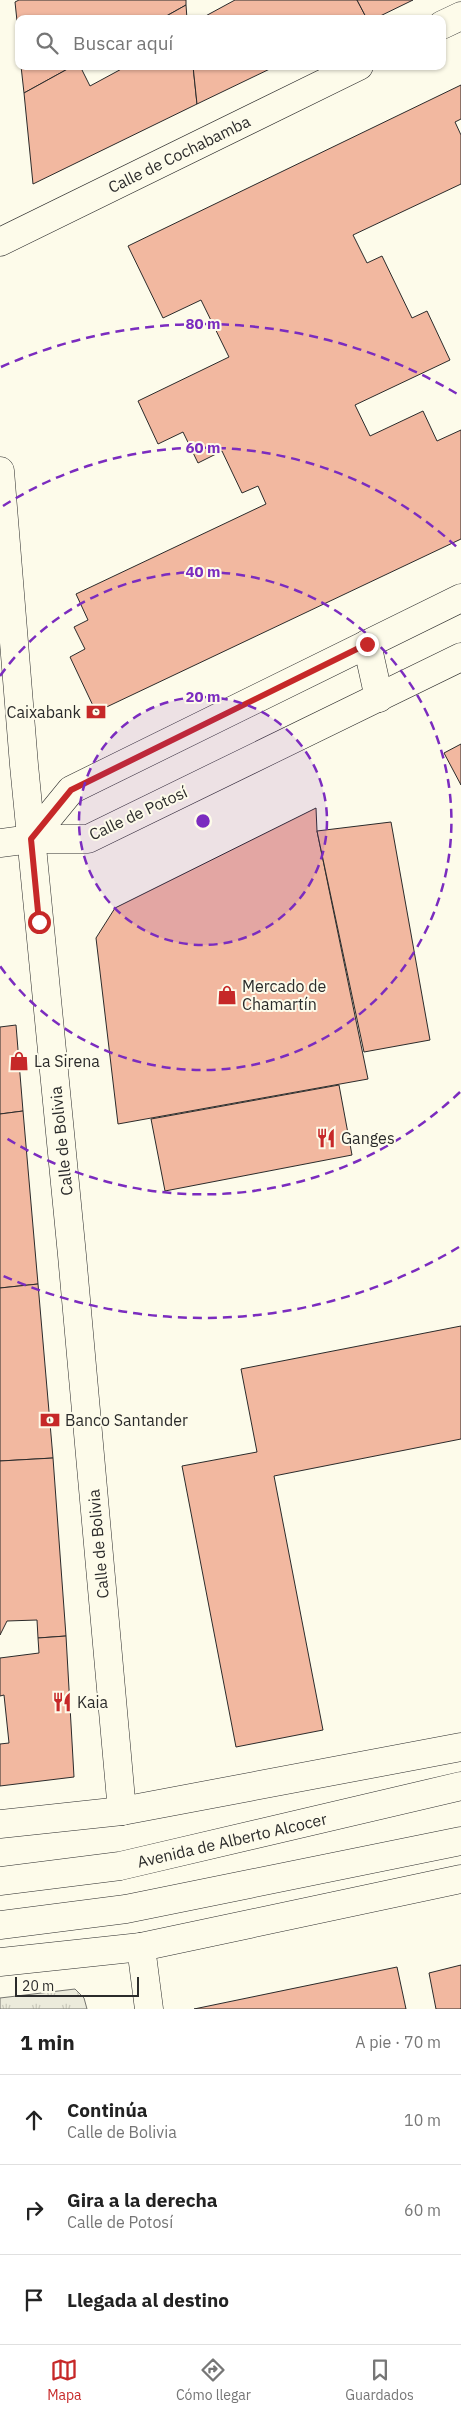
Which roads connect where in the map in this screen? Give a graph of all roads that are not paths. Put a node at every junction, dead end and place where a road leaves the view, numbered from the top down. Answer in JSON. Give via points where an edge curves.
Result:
{"nodes":[{"id":1,"x":461,"y":16,"type":"edge"},
{"id":2,"x":446,"y":23,"type":"edge"},
{"id":3,"x":351,"y":70,"type":"edge"},
{"id":4,"x":0,"y":242,"type":"edge"},
{"id":5,"x":0,"y":471,"type":"edge"},
{"id":6,"x":461,"y":598,"type":"edge"},
{"id":7,"x":367,"y":644,"type":"junction"},
{"id":8,"x":461,"y":657,"type":"edge"},
{"id":9,"x":379,"y":698,"type":"junction"},
{"id":10,"x":31,"y":839,"type":"junction"},
{"id":11,"x":0,"y":843,"type":"edge"},
{"id":12,"x":461,"y":1747,"type":"edge"},
{"id":13,"x":461,"y":1786,"type":"edge"},
{"id":14,"x":122,"y":1811,"type":"junction"},
{"id":15,"x":0,"y":1824,"type":"edge"},
{"id":16,"x":461,"y":1841,"type":"edge"},
{"id":17,"x":461,"y":1879,"type":"edge"},
{"id":18,"x":0,"y":1882,"type":"edge"},
{"id":19,"x":0,"y":1925,"type":"edge"},
{"id":20,"x":141,"y":1947,"type":"junction"},
{"id":21,"x":0,"y":1962,"type":"edge"},
{"id":22,"x":149,"y":2009,"type":"edge"}],
"edges":[{"from":1,"to":2,"type":"street"},
{"from":3,"to":4,"type":"street","name":"Calle de Cochabamba"},
{"from":5,"to":10,"type":"street","name":"Calle de Bolivia"},
{"from":6,"to":7,"type":"street"},
{"from":7,"to":9,"type":"street"},
{"from":7,"to":10,"type":"street","via":[[71,790]]},
{"from":8,"to":9,"type":"street","name":"Calle de Potosí"},
{"from":9,"to":10,"type":"street","name":"Calle de Potosí","via":[[88,839]]},
{"from":10,"to":11,"type":"street","name":"Calle de Potosí"},
{"from":10,"to":14,"type":"street","name":"Calle de Bolivia"},
{"from":12,"to":14,"type":"street"},
{"from":13,"to":18,"type":"street","name":"Avenida de Alberto Alcocer","via":[[120,1866]]},
{"from":14,"to":15,"type":"street"},
{"from":16,"to":19,"type":"street","via":[[126,1909]]},
{"from":17,"to":20,"type":"street"},
{"from":20,"to":21,"type":"street"},
{"from":20,"to":22,"type":"street"}]}
